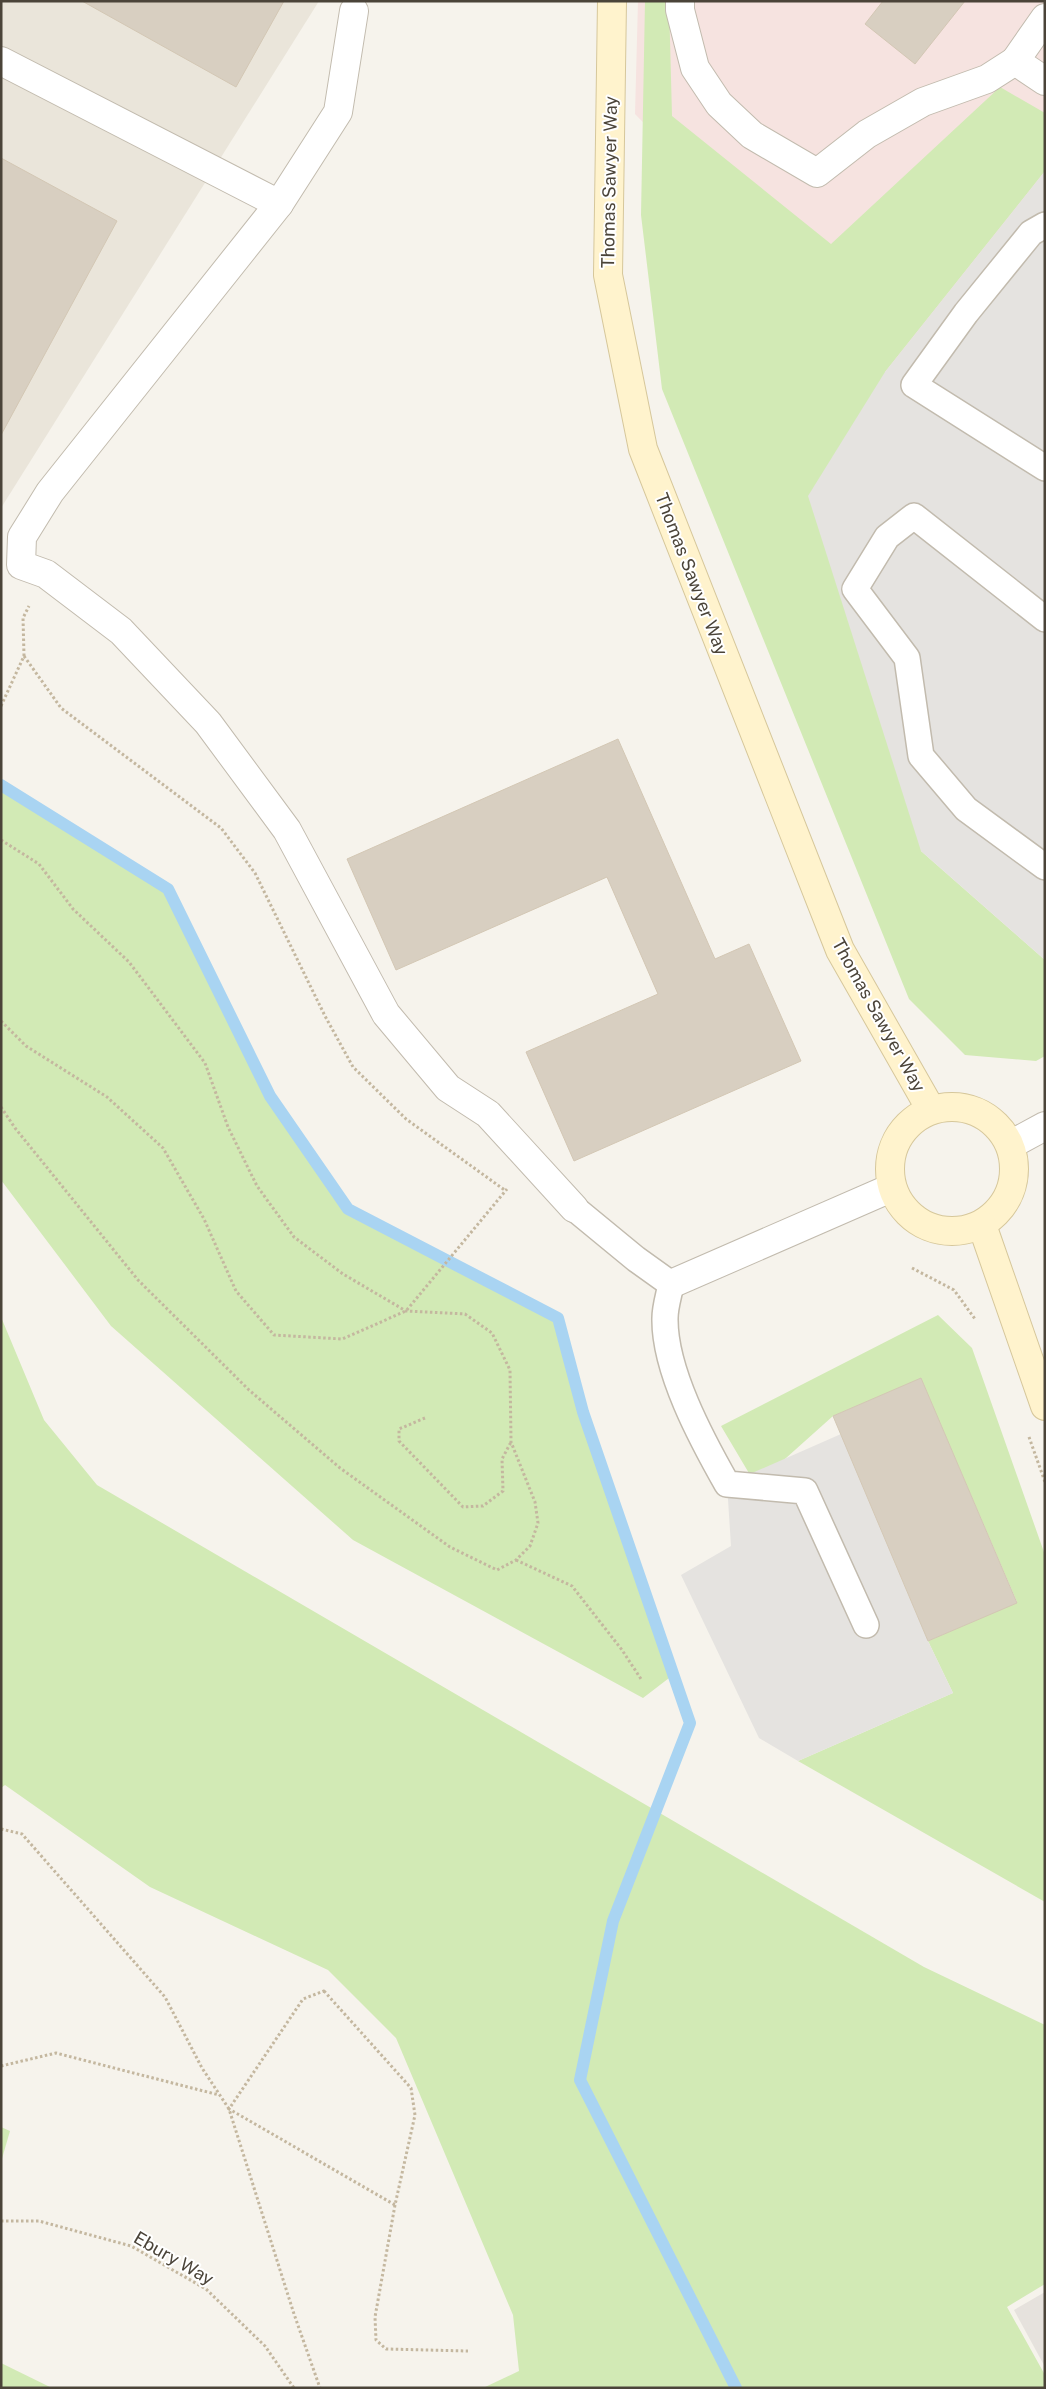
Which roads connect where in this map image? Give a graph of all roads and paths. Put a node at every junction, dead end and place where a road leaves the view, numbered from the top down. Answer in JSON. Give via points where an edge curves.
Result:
{"nodes":[{"id":1,"x":612,"y":1,"type":"edge"},
{"id":2,"x":680,"y":1,"type":"edge"},
{"id":3,"x":354,"y":11,"type":"dead end"},
{"id":4,"x":1045,"y":18,"type":"edge"},
{"id":5,"x":1,"y":61,"type":"edge"},
{"id":6,"x":1015,"y":61,"type":"junction"},
{"id":7,"x":1045,"y":81,"type":"edge"},
{"id":8,"x":279,"y":204,"type":"junction"},
{"id":9,"x":1045,"y":224,"type":"edge"},
{"id":10,"x":1045,"y":468,"type":"edge"},
{"id":11,"x":46,"y":574,"type":"junction"},
{"id":12,"x":1045,"y":619,"type":"edge"},
{"id":13,"x":24,"y":656,"type":"junction"},
{"id":14,"x":1,"y":706,"type":"edge"},
{"id":15,"x":1,"y":840,"type":"edge"},
{"id":16,"x":1045,"y":867,"type":"edge"},
{"id":17,"x":1,"y":1021,"type":"edge"},
{"id":18,"x":1,"y":1107,"type":"edge"},
{"id":19,"x":930,"y":1108,"type":"junction"},
{"id":20,"x":1045,"y":1126,"type":"edge"},
{"id":21,"x":1010,"y":1145,"type":"junction"},
{"id":22,"x":530,"y":1160,"type":"junction"},
{"id":23,"x":891,"y":1188,"type":"junction"},
{"id":24,"x":506,"y":1191,"type":"junction"},
{"id":25,"x":574,"y":1208,"type":"joint"},
{"id":26,"x":982,"y":1225,"type":"junction"},
{"id":27,"x":671,"y":1284,"type":"junction"},
{"id":28,"x":406,"y":1311,"type":"junction"},
{"id":29,"x":1045,"y":1406,"type":"edge"},
{"id":30,"x":425,"y":1418,"type":"dead end"},
{"id":31,"x":511,"y":1442,"type":"junction"},
{"id":32,"x":516,"y":1560,"type":"junction"},
{"id":33,"x":866,"y":1625,"type":"dead end"},
{"id":34,"x":641,"y":1679,"type":"dead end"},
{"id":35,"x":1,"y":1829,"type":"edge"},
{"id":36,"x":1,"y":2066,"type":"edge"},
{"id":37,"x":220,"y":2095,"type":"junction"},
{"id":38,"x":229,"y":2109,"type":"junction"},
{"id":39,"x":394,"y":2205,"type":"junction"},
{"id":40,"x":1,"y":2221,"type":"edge"},
{"id":41,"x":468,"y":2351,"type":"dead end"},
{"id":42,"x":294,"y":2388,"type":"edge"},
{"id":43,"x":320,"y":2388,"type":"edge"}],
"edges":[{"from":1,"to":19,"type":"street","name":"Thomas Sawyer Way","via":[[608,275],[643,449],[840,950]]},
{"from":2,"to":6,"type":"street","via":[[696,68],[719,104],[752,135],[817,173],[867,134],[923,102],[987,79]]},
{"from":3,"to":8,"type":"street","via":[[338,112]]},
{"from":4,"to":6,"type":"street"},
{"from":5,"to":8,"type":"street"},
{"from":6,"to":7,"type":"street"},
{"from":8,"to":11,"type":"street","via":[[50,492],[22,537],[21,564]]},
{"from":9,"to":10,"type":"lane","via":[[1031,232],[914,385]]},
{"from":11,"to":13,"type":"path","via":[[23,618]]},
{"from":11,"to":22,"type":"street","via":[[122,631],[208,723],[287,830],[386,1014],[448,1088],[488,1114]]},
{"from":12,"to":16,"type":"lane","via":[[914,516],[887,537],[854,589],[907,658],[921,756],[966,809]]},
{"from":13,"to":14,"type":"path"},
{"from":13,"to":24,"type":"path","via":[[62,708],[221,828],[255,873],[353,1067],[406,1119]]},
{"from":15,"to":28,"type":"path","via":[[39,864],[73,909],[129,962],[205,1063],[228,1127],[257,1186],[294,1237],[343,1274]]},
{"from":17,"to":28,"type":"path","via":[[26,1046],[107,1097],[163,1148],[204,1219],[236,1291],[274,1335],[342,1339]]},
{"from":18,"to":32,"type":"path","via":[[138,1280],[257,1396],[340,1468],[450,1547],[497,1570]]},
{"from":19,"to":21,"type":"street","via":[[966,1108],[984,1115],[1001,1130]]},
{"from":19,"to":23,"type":"street","via":[[908,1124],[896,1140],[890,1160]]},
{"from":20,"to":21,"type":"street"},
{"from":21,"to":26,"type":"street","via":[[1015,1166],[1012,1186],[999,1211]]},
{"from":22,"to":24,"type":"path"},
{"from":22,"to":25,"type":"street"},
{"from":23,"to":26,"type":"street","via":[[904,1210],[921,1224],[952,1232]]},
{"from":23,"to":27,"type":"street"},
{"from":24,"to":28,"type":"path"},
{"from":25,"to":27,"type":"lane"},
{"from":26,"to":29,"type":"street"},
{"from":27,"to":33,"type":"lane","via":[[665,1319],[673,1370],[727,1484],[805,1491]]},
{"from":28,"to":31,"type":"path","via":[[465,1314],[492,1333],[510,1370]]},
{"from":30,"to":31,"type":"path","via":[[399,1429],[399,1441],[463,1507],[483,1506],[503,1491],[502,1459]]},
{"from":31,"to":32,"type":"path","via":[[535,1502],[538,1523],[530,1546]]},
{"from":32,"to":34,"type":"path","via":[[572,1586]]},
{"from":35,"to":37,"type":"path","via":[[22,1834],[165,1997]]},
{"from":36,"to":37,"type":"path","via":[[56,2053]]},
{"from":37,"to":38,"type":"path"},
{"from":38,"to":39,"type":"path"},
{"from":38,"to":39,"type":"path","via":[[303,1999],[324,1991],[411,2088],[416,2115]]},
{"from":38,"to":43,"type":"path"},
{"from":39,"to":41,"type":"path","via":[[375,2317],[376,2340],[386,2349]]},
{"from":40,"to":42,"type":"path","name":"Ebury Way","via":[[39,2221],[130,2246],[206,2289],[265,2346]]}]}
